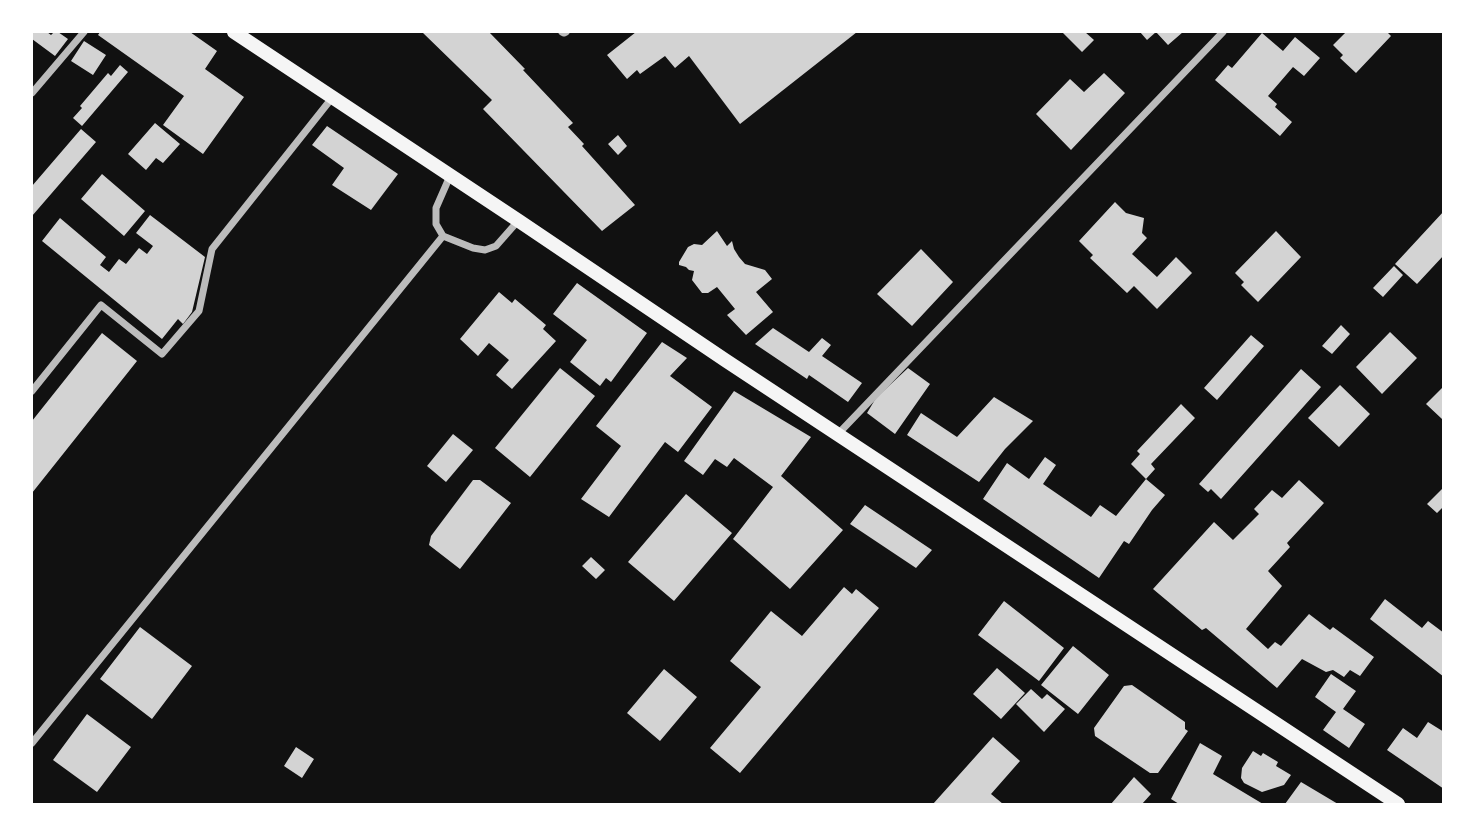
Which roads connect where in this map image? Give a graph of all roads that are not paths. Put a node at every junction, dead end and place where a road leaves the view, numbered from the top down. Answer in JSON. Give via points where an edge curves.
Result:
{"nodes":[{"id":1,"x":84,"y":32,"type":"edge"},
{"id":2,"x":234,"y":32,"type":"edge"},
{"id":3,"x":1223,"y":32,"type":"edge"},
{"id":4,"x":32,"y":93,"type":"edge"},
{"id":5,"x":332,"y":98,"type":"junction"},
{"id":6,"x":450,"y":175,"type":"junction"},
{"id":7,"x":519,"y":220,"type":"junction"},
{"id":8,"x":443,"y":236,"type":"junction"},
{"id":9,"x":32,"y":391,"type":"edge"},
{"id":10,"x":838,"y":434,"type":"junction"},
{"id":11,"x":32,"y":743,"type":"edge"},
{"id":12,"x":1398,"y":804,"type":"edge"}],
"edges":[{"from":1,"to":4,"type":"street"},
{"from":2,"to":5,"type":"main road"},
{"from":3,"to":10,"type":"street"},
{"from":5,"to":6,"type":"main road"},
{"from":5,"to":9,"type":"street","via":[[212,249],[199,311],[162,354],[101,305]]},
{"from":6,"to":7,"type":"main road"},
{"from":6,"to":8,"type":"street","via":[[436,208],[436,224]]},
{"from":7,"to":8,"type":"street","via":[[496,246],[485,250]]},
{"from":7,"to":10,"type":"main road"},
{"from":8,"to":11,"type":"street"},
{"from":10,"to":12,"type":"main road"}]}
